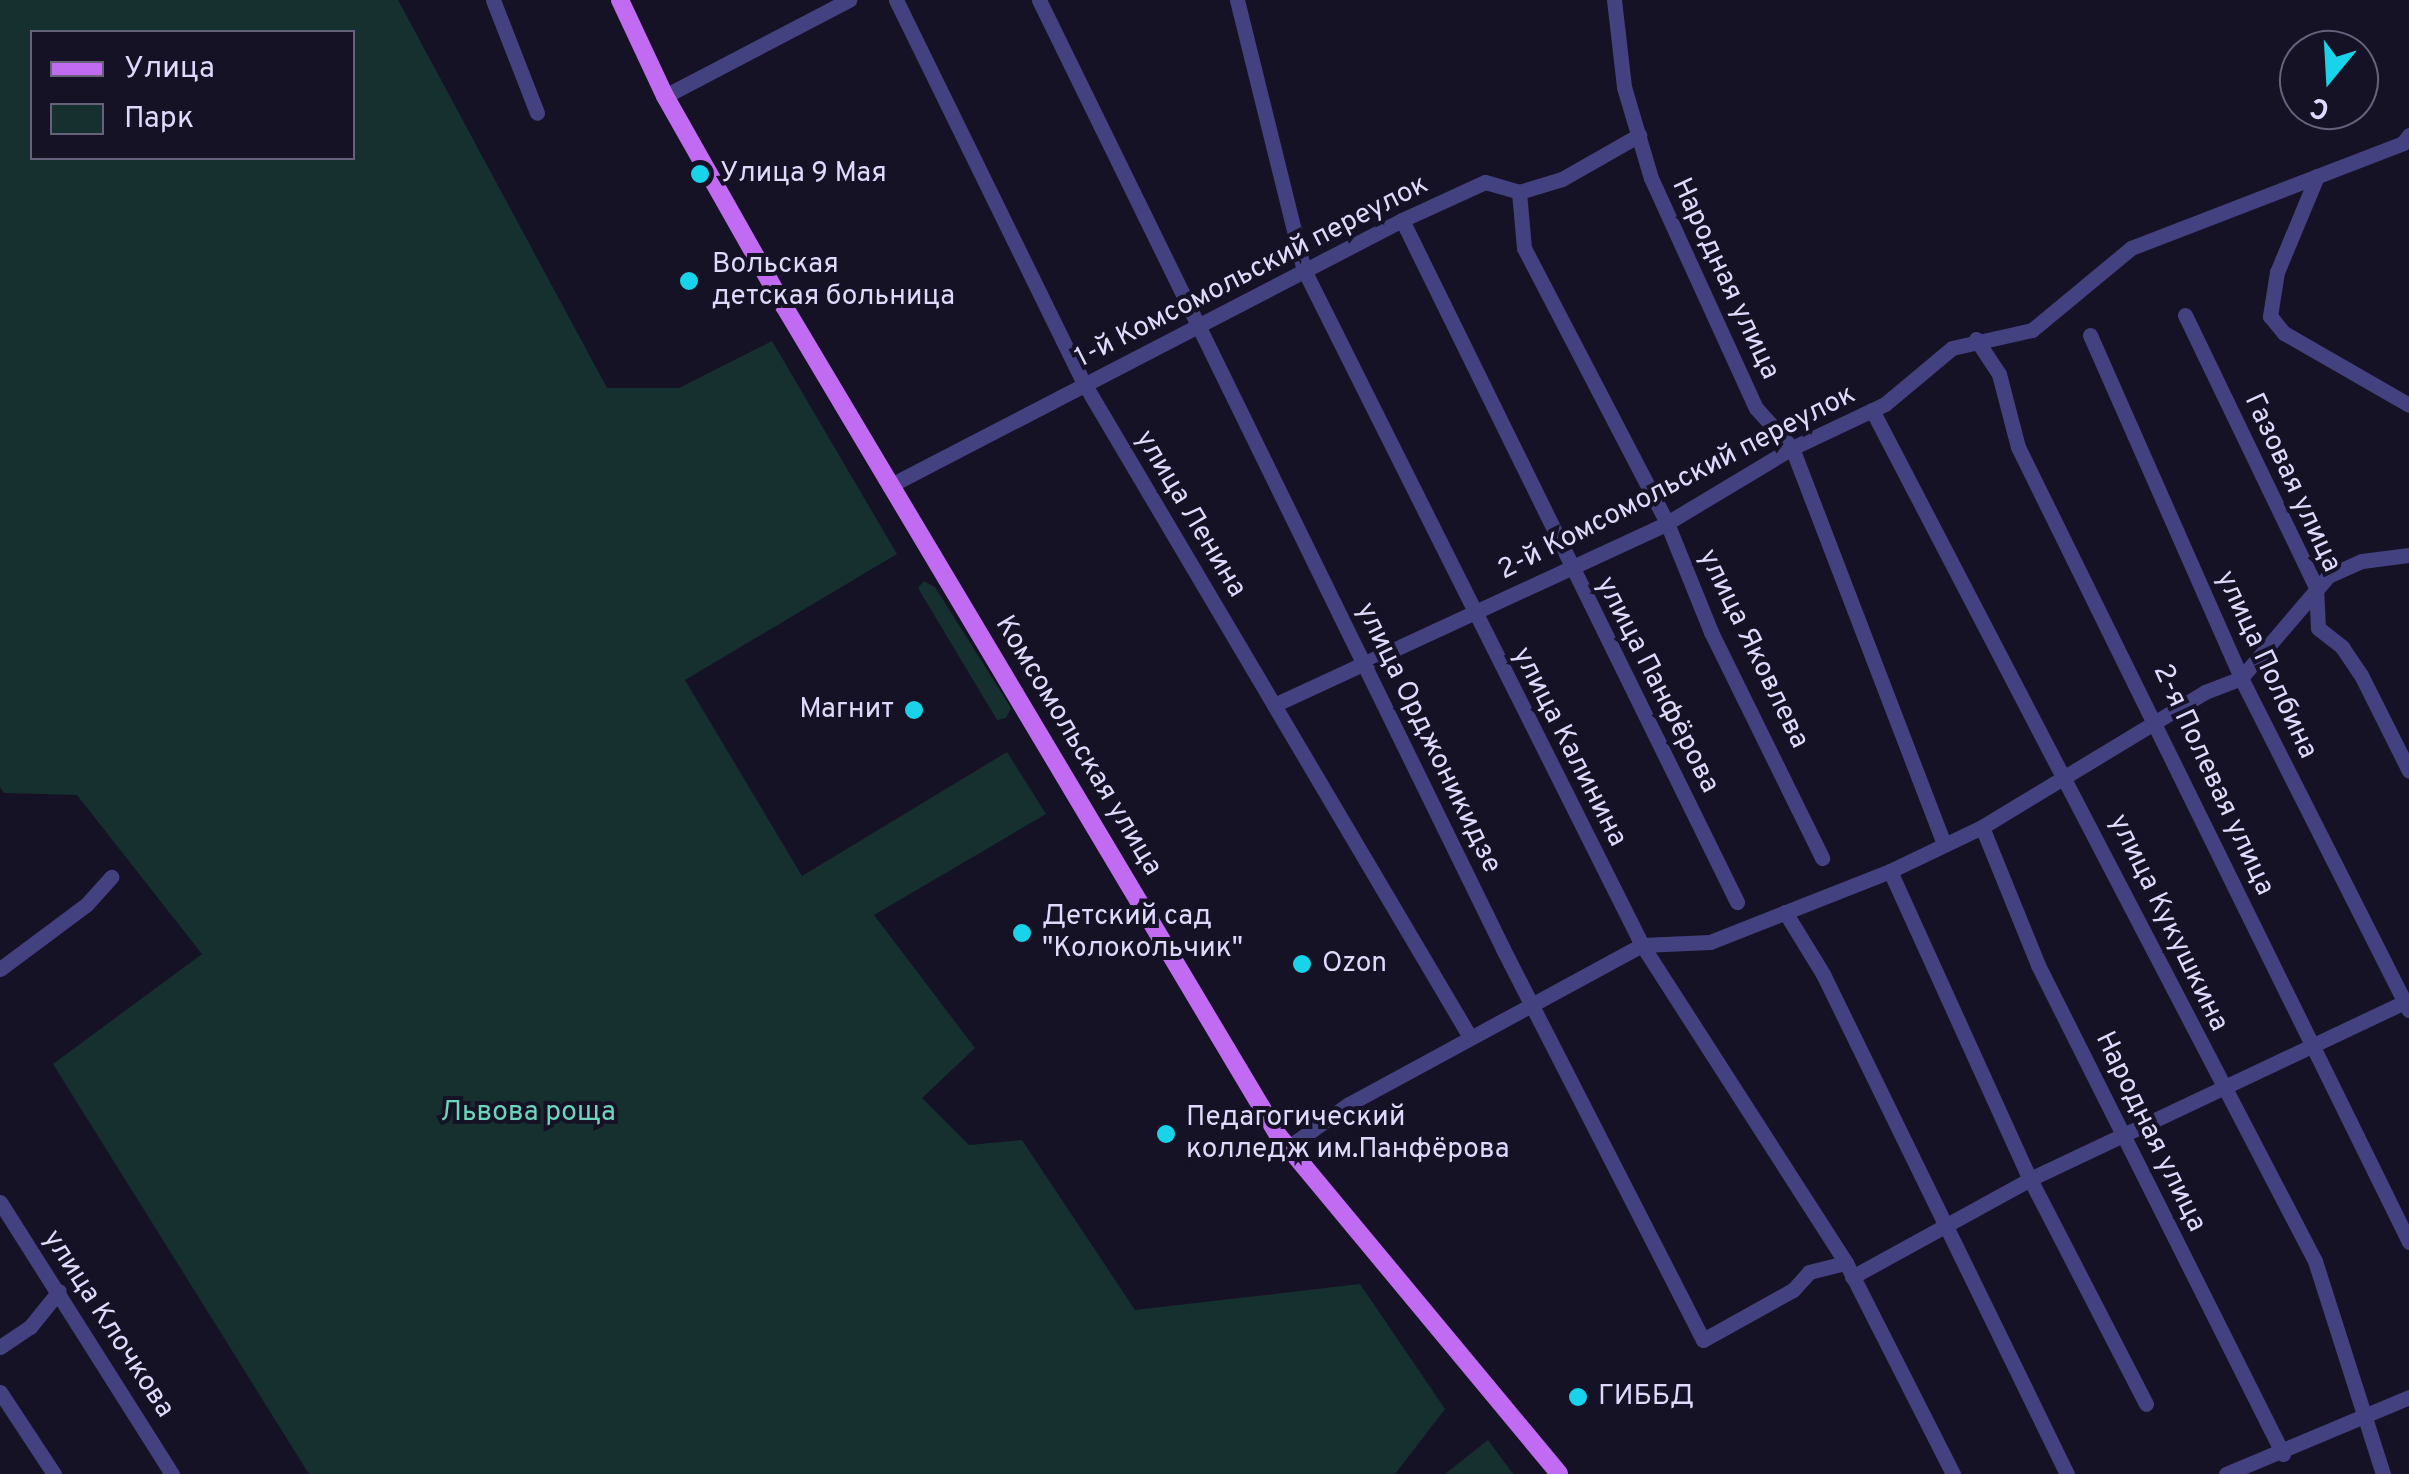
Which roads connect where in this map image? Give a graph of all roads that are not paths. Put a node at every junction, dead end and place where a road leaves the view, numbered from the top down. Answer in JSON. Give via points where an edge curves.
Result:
{"nodes":[{"id":1,"x":493,"y":0,"type":"edge"},
{"id":2,"x":620,"y":0,"type":"edge"},
{"id":3,"x":849,"y":0,"type":"edge"},
{"id":4,"x":896,"y":0,"type":"edge"},
{"id":5,"x":1237,"y":0,"type":"edge"},
{"id":6,"x":1614,"y":0,"type":"edge"},
{"id":7,"x":1040,"y":4,"type":"edge"},
{"id":8,"x":665,"y":96,"type":"junction"},
{"id":9,"x":538,"y":113,"type":"dead end"},
{"id":10,"x":1640,"y":135,"type":"junction"},
{"id":11,"x":2409,"y":135,"type":"edge"},
{"id":12,"x":2317,"y":176,"type":"junction"},
{"id":13,"x":1519,"y":192,"type":"junction"},
{"id":14,"x":1402,"y":220,"type":"junction"},
{"id":15,"x":1304,"y":270,"type":"junction"},
{"id":16,"x":2185,"y":315,"type":"dead end"},
{"id":17,"x":1199,"y":330,"type":"junction"},
{"id":18,"x":2090,"y":335,"type":"dead end"},
{"id":19,"x":1976,"y":339,"type":"junction"},
{"id":20,"x":1085,"y":386,"type":"junction"},
{"id":21,"x":2409,"y":405,"type":"edge"},
{"id":22,"x":1872,"y":410,"type":"junction"},
{"id":23,"x":1792,"y":448,"type":"junction"},
{"id":24,"x":890,"y":485,"type":"junction"},
{"id":25,"x":1667,"y":523,"type":"junction"},
{"id":26,"x":2409,"y":555,"type":"edge"},
{"id":27,"x":1570,"y":566,"type":"junction"},
{"id":28,"x":2322,"y":582,"type":"junction"},
{"id":29,"x":1474,"y":616,"type":"junction"},
{"id":30,"x":2318,"y":628,"type":"junction"},
{"id":31,"x":2274,"y":643,"type":"junction"},
{"id":32,"x":1366,"y":666,"type":"junction"},
{"id":33,"x":2241,"y":678,"type":"junction"},
{"id":34,"x":1274,"y":705,"type":"junction"},
{"id":35,"x":2156,"y":723,"type":"junction"},
{"id":36,"x":2409,"y":772,"type":"edge"},
{"id":37,"x":2068,"y":777,"type":"junction"},
{"id":38,"x":1982,"y":827,"type":"junction"},
{"id":39,"x":1942,"y":842,"type":"junction"},
{"id":40,"x":1822,"y":858,"type":"dead end"},
{"id":41,"x":1890,"y":872,"type":"junction"},
{"id":42,"x":110,"y":877,"type":"dead end"},
{"id":43,"x":1737,"y":902,"type":"dead end"},
{"id":44,"x":1785,"y":912,"type":"junction"},
{"id":45,"x":1642,"y":945,"type":"junction"},
{"id":46,"x":2,"y":964,"type":"edge"},
{"id":47,"x":1534,"y":1004,"type":"junction"},
{"id":48,"x":2408,"y":1004,"type":"edge"},
{"id":49,"x":1470,"y":1038,"type":"junction"},
{"id":50,"x":2314,"y":1046,"type":"junction"},
{"id":51,"x":2222,"y":1090,"type":"junction"},
{"id":52,"x":2126,"y":1138,"type":"junction"},
{"id":53,"x":1287,"y":1148,"type":"junction"},
{"id":54,"x":2030,"y":1180,"type":"junction"},
{"id":55,"x":0,"y":1202,"type":"edge"},
{"id":56,"x":1945,"y":1229,"type":"junction"},
{"id":57,"x":2409,"y":1242,"type":"edge"},
{"id":58,"x":1849,"y":1270,"type":"junction"},
{"id":59,"x":59,"y":1291,"type":"junction"},
{"id":60,"x":0,"y":1346,"type":"edge"},
{"id":61,"x":0,"y":1392,"type":"edge"},
{"id":62,"x":2409,"y":1397,"type":"edge"},
{"id":63,"x":2146,"y":1404,"type":"dead end"},
{"id":64,"x":2362,"y":1419,"type":"junction"},
{"id":65,"x":2283,"y":1454,"type":"junction"},
{"id":66,"x":54,"y":1474,"type":"edge"},
{"id":67,"x":172,"y":1474,"type":"edge"},
{"id":68,"x":1560,"y":1474,"type":"edge"},
{"id":69,"x":1953,"y":1474,"type":"edge"},
{"id":70,"x":2067,"y":1474,"type":"edge"},
{"id":71,"x":2226,"y":1474,"type":"edge"},
{"id":72,"x":2383,"y":1474,"type":"edge"}],
"edges":[{"from":1,"to":9,"type":"street"},
{"from":2,"to":8,"type":"main road","name":"Комсомольская улица"},
{"from":3,"to":8,"type":"street"},
{"from":4,"to":20,"type":"street","name":"улица Ленина"},
{"from":5,"to":15,"type":"street","name":"улица Калинина"},
{"from":6,"to":10,"type":"street","name":"Народная улица","via":[[1624,87]]},
{"from":7,"to":17,"type":"street","name":"улица Орджоникидзе"},
{"from":8,"to":24,"type":"main road","name":"Комсомольская улица"},
{"from":10,"to":13,"type":"street","name":"1-й Комсомольский переулок","via":[[1562,179]]},
{"from":10,"to":23,"type":"street","name":"Народная улица","via":[[1651,178],[1756,408]]},
{"from":11,"to":12,"type":"street","name":"2-й Комсомольский переулок"},
{"from":12,"to":19,"type":"street","name":"2-й Комсомольский переулок","via":[[2131,248],[2032,330]]},
{"from":12,"to":21,"type":"street","via":[[2277,272],[2270,316],[2284,333]]},
{"from":13,"to":14,"type":"street","name":"1-й Комсомольский переулок","via":[[1485,182]]},
{"from":13,"to":25,"type":"street","name":"улица Яковлева","via":[[1524,248]]},
{"from":14,"to":15,"type":"street","name":"1-й Комсомольский переулок"},
{"from":14,"to":27,"type":"street","name":"улица Панфёрова"},
{"from":15,"to":17,"type":"street","name":"1-й Комсомольский переулок"},
{"from":15,"to":29,"type":"street","name":"улица Калинина"},
{"from":16,"to":28,"type":"street","name":"Газовая улица"},
{"from":17,"to":20,"type":"street","name":"1-й Комсомольский переулок"},
{"from":17,"to":32,"type":"street","name":"улица Орджоникидзе"},
{"from":18,"to":33,"type":"street","name":"улица Полбина"},
{"from":19,"to":22,"type":"street","name":"2-й Комсомольский переулок","via":[[1922,368]]},
{"from":19,"to":35,"type":"street","name":"2-я Полевая улица","via":[[1999,374],[2018,447]]},
{"from":20,"to":24,"type":"street","name":"1-й Комсомольский переулок"},
{"from":20,"to":34,"type":"street","name":"улица Ленина"},
{"from":22,"to":23,"type":"street","name":"2-й Комсомольский переулок"},
{"from":22,"to":37,"type":"street","name":"улица Кукушкина"},
{"from":23,"to":25,"type":"street","name":"2-й Комсомольский переулок"},
{"from":23,"to":39,"type":"street","name":"Народная улица"},
{"from":24,"to":53,"type":"main road","name":"Комсомольская улица"},
{"from":25,"to":27,"type":"street","name":"2-й Комсомольский переулок"},
{"from":25,"to":40,"type":"street","name":"улица Яковлева","via":[[1711,632]]},
{"from":26,"to":28,"type":"street","via":[[2362,561]]},
{"from":27,"to":29,"type":"street","name":"2-й Комсомольский переулок"},
{"from":27,"to":43,"type":"street","name":"улица Панфёрова"},
{"from":28,"to":30,"type":"street","name":"Газовая улица"},
{"from":28,"to":31,"type":"street"},
{"from":29,"to":32,"type":"street","name":"2-й Комсомольский переулок"},
{"from":29,"to":45,"type":"street","name":"улица Калинина"},
{"from":30,"to":31,"type":"street"},
{"from":30,"to":36,"type":"street","via":[[2361,675]]},
{"from":31,"to":33,"type":"street"},
{"from":32,"to":34,"type":"street","name":"2-й Комсомольский переулок"},
{"from":32,"to":47,"type":"street","name":"улица Орджоникидзе"},
{"from":33,"to":35,"type":"street"},
{"from":33,"to":48,"type":"street","name":"улица Полбина"},
{"from":34,"to":49,"type":"street","name":"улица Ленина"},
{"from":35,"to":37,"type":"street"},
{"from":35,"to":50,"type":"street","name":"2-я Полевая улица"},
{"from":37,"to":38,"type":"street"},
{"from":37,"to":51,"type":"street","name":"улица Кукушкина"},
{"from":38,"to":39,"type":"street"},
{"from":38,"to":52,"type":"street","name":"Народная улица","via":[[2038,965]]},
{"from":39,"to":41,"type":"street"},
{"from":41,"to":44,"type":"street"},
{"from":41,"to":54,"type":"street"},
{"from":42,"to":46,"type":"street","via":[[86,905]]},
{"from":44,"to":45,"type":"street","via":[[1710,942]]},
{"from":44,"to":56,"type":"street","via":[[1823,974]]},
{"from":45,"to":47,"type":"street"},
{"from":45,"to":58,"type":"street","name":"улица Калинина"},
{"from":47,"to":49,"type":"street"},
{"from":47,"to":58,"type":"street","name":"улица Орджоникидзе","via":[[1703,1340],[1792,1290],[1809,1272]]},
{"from":48,"to":50,"type":"street"},
{"from":49,"to":53,"type":"street","via":[[1349,1104]]},
{"from":50,"to":51,"type":"street"},
{"from":50,"to":57,"type":"street","name":"2-я Полевая улица"},
{"from":51,"to":52,"type":"street"},
{"from":51,"to":64,"type":"street","name":"улица Кукушкина","via":[[2315,1261]]},
{"from":52,"to":54,"type":"street"},
{"from":52,"to":65,"type":"street","name":"Народная улица"},
{"from":53,"to":68,"type":"main road","name":"Комсомольская улица"},
{"from":54,"to":56,"type":"street"},
{"from":54,"to":63,"type":"street"},
{"from":55,"to":59,"type":"street","name":"улица Клочкова"},
{"from":56,"to":58,"type":"street"},
{"from":56,"to":70,"type":"street"},
{"from":58,"to":69,"type":"street","name":"улица Калинина"},
{"from":59,"to":60,"type":"street","via":[[30,1327]]},
{"from":59,"to":67,"type":"street","name":"улица Клочкова"},
{"from":61,"to":66,"type":"street"},
{"from":62,"to":64,"type":"street"},
{"from":64,"to":65,"type":"street"},
{"from":64,"to":72,"type":"street","name":"улица Кукушкина"},
{"from":65,"to":71,"type":"street"}]}
